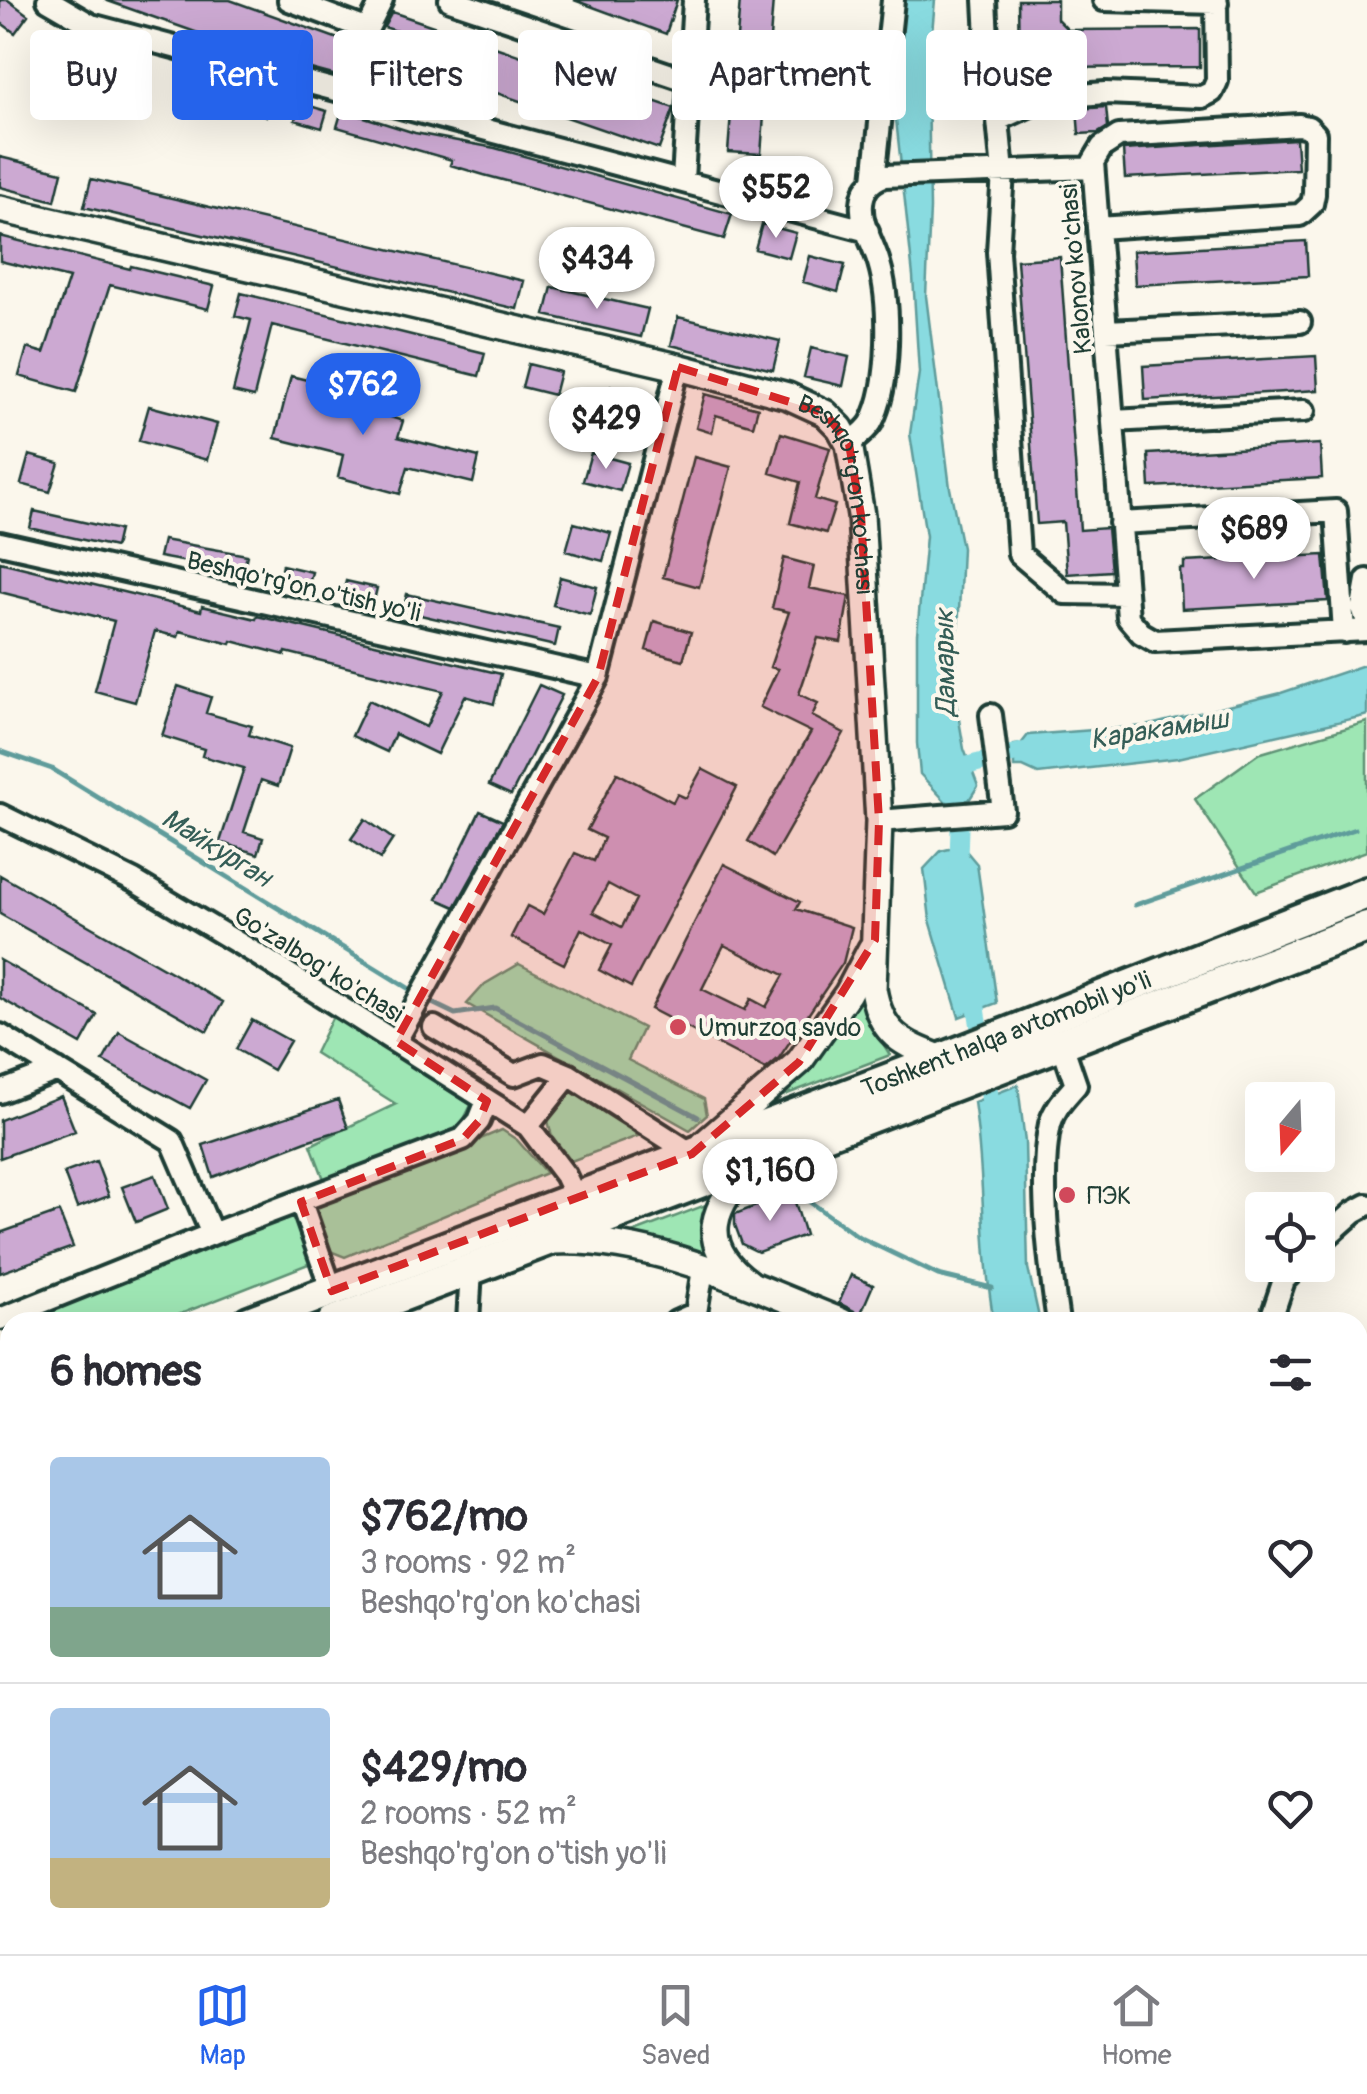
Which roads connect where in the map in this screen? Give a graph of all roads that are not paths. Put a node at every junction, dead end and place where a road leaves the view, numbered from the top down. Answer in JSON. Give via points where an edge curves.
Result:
{"nodes":[{"id":1,"x":48,"y":0,"type":"edge"},
{"id":2,"x":290,"y":0,"type":"edge"},
{"id":3,"x":382,"y":0,"type":"edge"},
{"id":4,"x":450,"y":0,"type":"edge"},
{"id":5,"x":694,"y":0,"type":"edge"},
{"id":6,"x":893,"y":0,"type":"edge"},
{"id":7,"x":985,"y":0,"type":"edge"},
{"id":8,"x":1104,"y":0,"type":"edge"},
{"id":9,"x":1216,"y":1,"type":"edge"},
{"id":10,"x":366,"y":29,"type":"joint"},
{"id":11,"x":692,"y":30,"type":"edge"},
{"id":12,"x":987,"y":30,"type":"edge"},
{"id":13,"x":672,"y":76,"type":"edge"},
{"id":14,"x":333,"y":88,"type":"edge"},
{"id":15,"x":1087,"y":94,"type":"edge"},
{"id":16,"x":455,"y":120,"type":"edge"},
{"id":17,"x":686,"y":120,"type":"edge"},
{"id":18,"x":998,"y":120,"type":"edge"},
{"id":19,"x":1092,"y":168,"type":"junction"},
{"id":20,"x":1002,"y":172,"type":"junction"},
{"id":21,"x":879,"y":178,"type":"junction"},
{"id":22,"x":682,"y":179,"type":"junction"},
{"id":23,"x":0,"y":209,"type":"edge"},
{"id":24,"x":1098,"y":228,"type":"junction"},
{"id":25,"x":868,"y":231,"type":"junction"},
{"id":26,"x":1300,"y":322,"type":"dead end"},
{"id":27,"x":1106,"y":331,"type":"junction"},
{"id":28,"x":678,"y":367,"type":"junction"},
{"id":29,"x":1304,"y":411,"type":"dead end"},
{"id":30,"x":1112,"y":421,"type":"junction"},
{"id":31,"x":849,"y":444,"type":"junction"},
{"id":32,"x":1120,"y":523,"type":"junction"},
{"id":33,"x":0,"y":543,"type":"edge"},
{"id":34,"x":1367,"y":580,"type":"edge"},
{"id":35,"x":1126,"y":594,"type":"junction"},
{"id":36,"x":1367,"y":622,"type":"edge"},
{"id":37,"x":1367,"y":630,"type":"edge"},
{"id":38,"x":1344,"y":632,"type":"junction"},
{"id":39,"x":598,"y":677,"type":"junction"},
{"id":40,"x":991,"y":715,"type":"dead end"},
{"id":41,"x":0,"y":815,"type":"edge"},
{"id":42,"x":879,"y":821,"type":"junction"},
{"id":43,"x":1367,"y":893,"type":"edge"},
{"id":44,"x":1365,"y":931,"type":"edge"},
{"id":45,"x":876,"y":940,"type":"junction"},
{"id":46,"x":434,"y":1027,"type":"dead end"},
{"id":47,"x":0,"y":1034,"type":"edge"},
{"id":48,"x":1045,"y":1040,"type":"junction"},
{"id":49,"x":396,"y":1041,"type":"junction"},
{"id":50,"x":58,"y":1070,"type":"junction"},
{"id":51,"x":945,"y":1073,"type":"junction"},
{"id":52,"x":569,"y":1075,"type":"junction"},
{"id":53,"x":0,"y":1092,"type":"edge"},
{"id":54,"x":487,"y":1101,"type":"junction"},
{"id":55,"x":528,"y":1126,"type":"junction"},
{"id":56,"x":692,"y":1154,"type":"junction"},
{"id":57,"x":756,"y":1161,"type":"junction"},
{"id":58,"x":576,"y":1198,"type":"junction"},
{"id":59,"x":301,"y":1202,"type":"junction"},
{"id":60,"x":1367,"y":1204,"type":"edge"},
{"id":61,"x":1335,"y":1229,"type":"edge"},
{"id":62,"x":212,"y":1234,"type":"junction"},
{"id":63,"x":544,"y":1242,"type":"junction"},
{"id":64,"x":703,"y":1269,"type":"junction"},
{"id":65,"x":471,"y":1270,"type":"junction"},
{"id":66,"x":1283,"y":1282,"type":"edge"},
{"id":67,"x":394,"y":1283,"type":"junction"},
{"id":68,"x":758,"y":1289,"type":"junction"},
{"id":69,"x":332,"y":1291,"type":"junction"},
{"id":70,"x":17,"y":1312,"type":"edge"},
{"id":71,"x":276,"y":1312,"type":"edge"},
{"id":72,"x":348,"y":1312,"type":"edge"},
{"id":73,"x":469,"y":1312,"type":"edge"},
{"id":74,"x":696,"y":1312,"type":"edge"},
{"id":75,"x":817,"y":1312,"type":"edge"},
{"id":76,"x":1056,"y":1312,"type":"edge"},
{"id":77,"x":1273,"y":1312,"type":"edge"}],
"edges":[{"from":1,"to":14,"type":"street","via":[[90,25]]},
{"from":2,"to":10,"type":"street"},
{"from":3,"to":10,"type":"street"},
{"from":4,"to":13,"type":"street"},
{"from":5,"to":11,"type":"street"},
{"from":6,"to":21,"type":"street"},
{"from":7,"to":12,"type":"street"},
{"from":8,"to":9,"type":"street"},
{"from":9,"to":15,"type":"street","via":[[1212,92]]},
{"from":16,"to":22,"type":"street"},
{"from":17,"to":22,"type":"street"},
{"from":18,"to":20,"type":"street"},
{"from":19,"to":20,"type":"street","name":"Kalonov ko'chasi"},
{"from":19,"to":24,"type":"street","name":"Kalonov ko'chasi"},
{"from":19,"to":24,"type":"street","via":[[1102,147],[1120,136],[1299,125],[1315,134],[1314,194],[1300,215]]},
{"from":20,"to":21,"type":"street","name":"Kalonov ko'chasi"},
{"from":20,"to":35,"type":"street","via":[[998,252],[1019,554],[1065,593]]},
{"from":21,"to":25,"type":"street","via":[[862,200]]},
{"from":22,"to":25,"type":"street"},
{"from":23,"to":28,"type":"main road","name":"Beshqo'rg'on ko'chasi"},
{"from":24,"to":27,"type":"street","name":"Kalonov ko'chasi"},
{"from":25,"to":31,"type":"street","via":[[885,301],[884,379],[870,424]]},
{"from":26,"to":27,"type":"street"},
{"from":27,"to":30,"type":"street","name":"Kalonov ko'chasi"},
{"from":28,"to":31,"type":"main road","name":"Beshqo'rg'on ko'chasi","via":[[808,403],[833,420]]},
{"from":28,"to":39,"type":"street"},
{"from":29,"to":30,"type":"street"},
{"from":30,"to":32,"type":"street","name":"Kalonov ko'chasi"},
{"from":31,"to":42,"type":"main road","name":"Beshqo'rg'on ko'chasi","via":[[869,612]]},
{"from":32,"to":35,"type":"street","name":"Kalonov ko'chasi"},
{"from":32,"to":38,"type":"street","via":[[1336,511]]},
{"from":33,"to":39,"type":"street","name":"Beshqo'rg'on o'tish yo'li"},
{"from":34,"to":36,"type":"street"},
{"from":35,"to":38,"type":"street","name":"Kalonov ko'chasi","via":[[1128,618],[1155,641]]},
{"from":37,"to":38,"type":"street","name":"Kalonov ko'chasi"},
{"from":39,"to":49,"type":"street"},
{"from":40,"to":42,"type":"street","via":[[1003,811]]},
{"from":41,"to":49,"type":"street","name":"Go'zalbog' ko'chasi","via":[[134,881]]},
{"from":42,"to":45,"type":"main road","name":"Beshqo'rg'on ko'chasi"},
{"from":43,"to":48,"type":"highway","name":"Toshkent halqa avtomobil yo'li"},
{"from":44,"to":48,"type":"highway","name":"Toshkent halqa avtomobil yo'li"},
{"from":45,"to":51,"type":"main road","name":"Beshqo'rg'on ko'chasi","via":[[877,1010],[897,1039]]},
{"from":45,"to":56,"type":"main road","name":"Beshqo'rg'on ko'chasi","via":[[799,1062]]},
{"from":46,"to":52,"type":"street","via":[[514,1075],[544,1064]]},
{"from":47,"to":50,"type":"street"},
{"from":48,"to":51,"type":"highway","name":"Toshkent halqa avtomobil yo'li"},
{"from":48,"to":76,"type":"street","via":[[1076,1084],[1050,1123],[1046,1169]]},
{"from":49,"to":54,"type":"street","name":"Go'zalbog' ko'chasi"},
{"from":50,"to":53,"type":"street"},
{"from":50,"to":62,"type":"street","via":[[172,1141]]},
{"from":51,"to":56,"type":"highway","name":"Toshkent halqa avtomobil yo'li"},
{"from":51,"to":57,"type":"highway","name":"Toshkent halqa avtomobil yo'li"},
{"from":52,"to":55,"type":"street"},
{"from":52,"to":56,"type":"street"},
{"from":54,"to":55,"type":"street","name":"Go'zalbog' ko'chasi"},
{"from":54,"to":59,"type":"street","via":[[463,1139]]},
{"from":55,"to":58,"type":"street","name":"Go'zalbog' ko'chasi"},
{"from":56,"to":58,"type":"highway","name":"Toshkent halqa avtomobil yo'li"},
{"from":57,"to":63,"type":"highway","name":"Toshkent halqa avtomobil yo'li"},
{"from":57,"to":68,"type":"main road","via":[[725,1195],[714,1232],[718,1250]]},
{"from":58,"to":67,"type":"highway","name":"Toshkent halqa avtomobil yo'li"},
{"from":59,"to":62,"type":"street"},
{"from":59,"to":69,"type":"street"},
{"from":60,"to":61,"type":"street"},
{"from":62,"to":70,"type":"street"},
{"from":63,"to":64,"type":"main road","via":[[604,1242]]},
{"from":63,"to":65,"type":"highway","name":"Toshkent halqa avtomobil yo'li"},
{"from":64,"to":68,"type":"main road"},
{"from":64,"to":74,"type":"street"},
{"from":65,"to":67,"type":"highway","name":"Toshkent halqa avtomobil yo'li"},
{"from":65,"to":73,"type":"street"},
{"from":66,"to":77,"type":"street"},
{"from":67,"to":69,"type":"highway","name":"Toshkent halqa avtomobil yo'li"},
{"from":67,"to":72,"type":"highway","name":"Toshkent halqa avtomobil yo'li"},
{"from":68,"to":75,"type":"main road"},
{"from":69,"to":71,"type":"highway","name":"Toshkent halqa avtomobil yo'li"}]}
